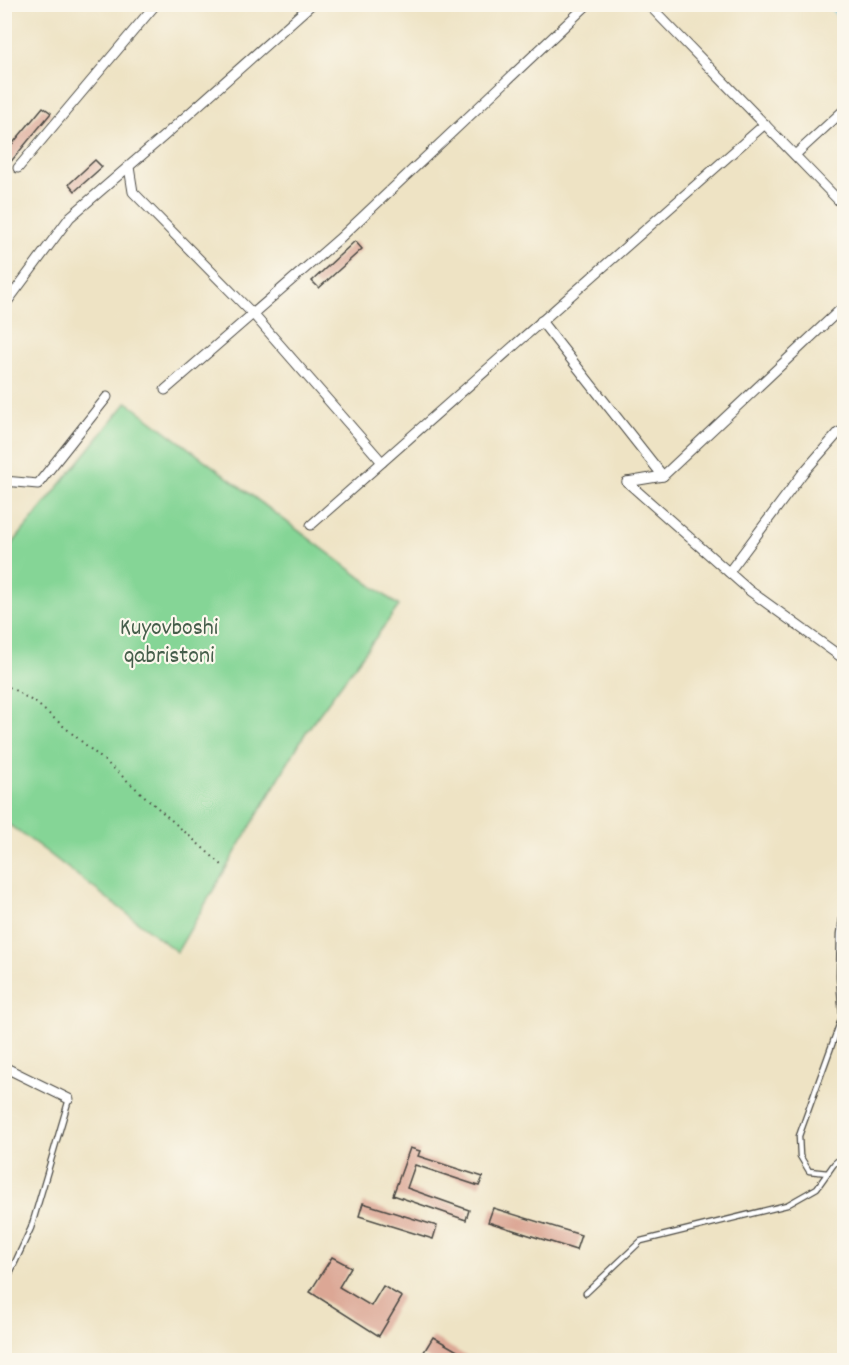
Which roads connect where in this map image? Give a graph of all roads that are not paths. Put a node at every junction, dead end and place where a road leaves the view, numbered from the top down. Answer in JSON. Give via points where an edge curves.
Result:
{"nodes":[{"id":1,"x":156,"y":4,"type":"edge"},
{"id":2,"x":312,"y":4,"type":"edge"},
{"id":3,"x":588,"y":4,"type":"edge"},
{"id":4,"x":648,"y":4,"type":"edge"},
{"id":5,"x":844,"y":111,"type":"edge"},
{"id":6,"x":765,"y":124,"type":"junction"},
{"id":7,"x":795,"y":155,"type":"junction"},
{"id":8,"x":129,"y":167,"type":"junction"},
{"id":9,"x":18,"y":168,"type":"dead end"},
{"id":10,"x":844,"y":206,"type":"edge"},
{"id":11,"x":4,"y":306,"type":"edge"},
{"id":12,"x":844,"y":306,"type":"edge"},
{"id":13,"x":253,"y":314,"type":"junction"},
{"id":14,"x":541,"y":321,"type":"junction"},
{"id":15,"x":165,"y":390,"type":"dead end"},
{"id":16,"x":107,"y":398,"type":"dead end"},
{"id":17,"x":844,"y":432,"type":"edge"},
{"id":18,"x":382,"y":462,"type":"junction"},
{"id":19,"x":663,"y":476,"type":"junction"},
{"id":20,"x":4,"y":481,"type":"edge"},
{"id":21,"x":311,"y":525,"type":"dead end"},
{"id":22,"x":729,"y":572,"type":"junction"},
{"id":23,"x":844,"y":659,"type":"edge"},
{"id":24,"x":844,"y":823,"type":"edge"},
{"id":25,"x":844,"y":842,"type":"edge"},
{"id":26,"x":844,"y":903,"type":"edge"},
{"id":27,"x":4,"y":1067,"type":"edge"},
{"id":28,"x":69,"y":1100,"type":"joint"},
{"id":29,"x":844,"y":1155,"type":"edge"},
{"id":30,"x":828,"y":1173,"type":"junction"},
{"id":31,"x":4,"y":1286,"type":"edge"},
{"id":32,"x":586,"y":1293,"type":"dead end"}],
"edges":[{"from":1,"to":9,"type":"street"},
{"from":2,"to":8,"type":"street"},
{"from":3,"to":13,"type":"street","via":[[339,239]]},
{"from":4,"to":6,"type":"street"},
{"from":5,"to":7,"type":"street"},
{"from":6,"to":7,"type":"street"},
{"from":6,"to":14,"type":"street"},
{"from":7,"to":10,"type":"street"},
{"from":8,"to":11,"type":"street","via":[[70,217]]},
{"from":8,"to":13,"type":"street","via":[[133,192]]},
{"from":12,"to":19,"type":"street"},
{"from":13,"to":15,"type":"street"},
{"from":13,"to":18,"type":"street"},
{"from":14,"to":18,"type":"street"},
{"from":14,"to":19,"type":"street"},
{"from":16,"to":20,"type":"street","via":[[38,484]]},
{"from":17,"to":22,"type":"street","via":[[839,432],[803,473]]},
{"from":18,"to":21,"type":"street"},
{"from":19,"to":22,"type":"street","via":[[627,482]]},
{"from":22,"to":23,"type":"street"},
{"from":24,"to":25,"type":"lane"},
{"from":26,"to":30,"type":"lane","via":[[839,976],[842,1017],[799,1136],[800,1156],[809,1171]]},
{"from":27,"to":28,"type":"street"},
{"from":28,"to":31,"type":"lane","via":[[31,1227]]},
{"from":29,"to":30,"type":"lane"},
{"from":30,"to":32,"type":"lane","via":[[817,1188],[787,1204],[640,1241]]}]}
